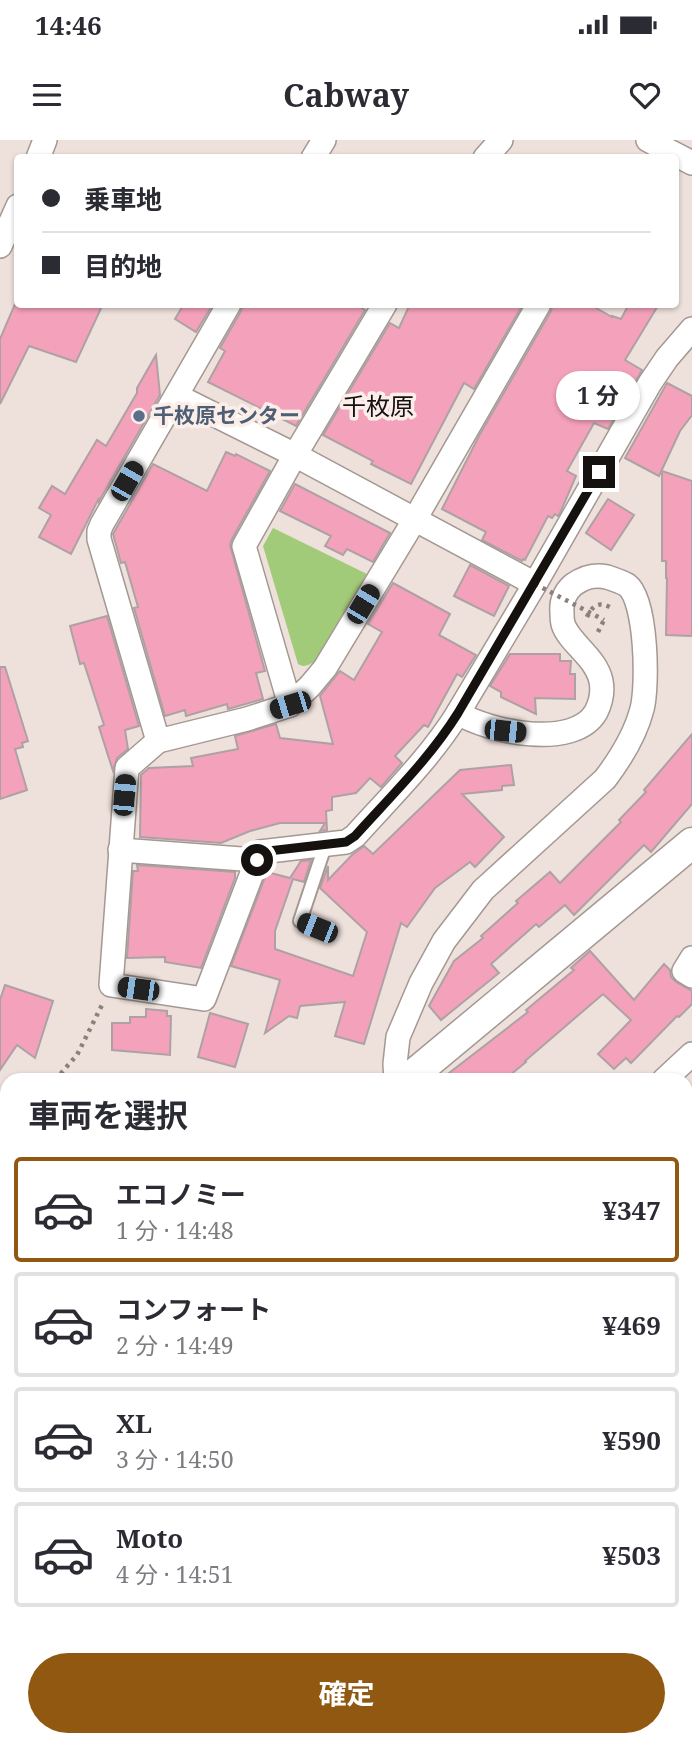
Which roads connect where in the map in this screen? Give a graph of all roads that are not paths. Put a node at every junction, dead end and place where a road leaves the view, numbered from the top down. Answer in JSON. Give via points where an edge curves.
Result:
{"nodes":[{"id":1,"x":501,"y":140,"type":"edge"},
{"id":2,"x":489,"y":154,"type":"edge"},
{"id":3,"x":14,"y":215,"type":"edge"},
{"id":4,"x":0,"y":246,"type":"edge"},
{"id":5,"x":227,"y":308,"type":"edge"},
{"id":6,"x":383,"y":308,"type":"edge"},
{"id":7,"x":537,"y":308,"type":"edge"},
{"id":8,"x":692,"y":329,"type":"edge"},
{"id":9,"x":177,"y":396,"type":"junction"},
{"id":10,"x":295,"y":456,"type":"junction"},
{"id":11,"x":415,"y":519,"type":"junction"},
{"id":12,"x":535,"y":584,"type":"junction"},
{"id":13,"x":290,"y":705,"type":"junction"},
{"id":14,"x":458,"y":713,"type":"junction"},
{"id":15,"x":158,"y":741,"type":"junction"},
{"id":16,"x":325,"y":846,"type":"junction"},
{"id":17,"x":120,"y":850,"type":"junction"},
{"id":18,"x":687,"y":852,"type":"edge"},
{"id":19,"x":257,"y":860,"type":"junction"},
{"id":20,"x":317,"y":928,"type":"dead end"},
{"id":21,"x":692,"y":958,"type":"edge"},
{"id":22,"x":692,"y":976,"type":"edge"},
{"id":23,"x":692,"y":1054,"type":"edge"},
{"id":24,"x":396,"y":1073,"type":"edge"},
{"id":25,"x":416,"y":1073,"type":"edge"},
{"id":26,"x":672,"y":1073,"type":"edge"}],
"edges":[{"from":1,"to":2,"type":"street"},
{"from":3,"to":4,"type":"street"},
{"from":5,"to":9,"type":"street"},
{"from":6,"to":10,"type":"street"},
{"from":7,"to":11,"type":"street"},
{"from":8,"to":12,"type":"street","via":[[650,383]]},
{"from":9,"to":10,"type":"street"},
{"from":9,"to":15,"type":"street","via":[[99,531]]},
{"from":10,"to":11,"type":"street"},
{"from":10,"to":13,"type":"street","via":[[244,547]]},
{"from":11,"to":12,"type":"street"},
{"from":11,"to":13,"type":"street","via":[[325,668]]},
{"from":12,"to":14,"type":"street"},
{"from":13,"to":15,"type":"street"},
{"from":14,"to":16,"type":"street","via":[[430,752],[355,836]]},
{"from":14,"to":24,"type":"street","via":[[514,732],[544,734],[583,726],[601,702],[601,682],[596,668],[563,626],[561,604],[568,589],[593,575],[629,586],[641,621],[646,674],[642,708],[631,738],[604,779],[484,890],[444,941],[398,1037]]},
{"from":15,"to":17,"type":"street","via":[[127,768]]},
{"from":16,"to":19,"type":"street","via":[[260,852]]},
{"from":16,"to":20,"type":"lane","via":[[300,921]]},
{"from":17,"to":19,"type":"street"},
{"from":17,"to":19,"type":"street","via":[[111,985],[204,999]]},
{"from":18,"to":25,"type":"street"},
{"from":21,"to":22,"type":"street","via":[[684,971]]},
{"from":23,"to":26,"type":"street"}]}
